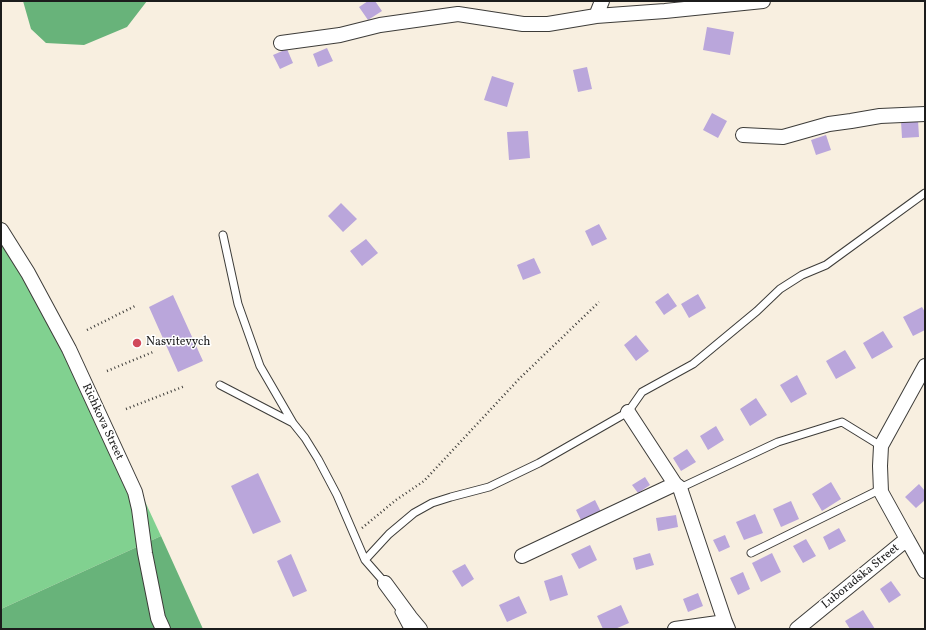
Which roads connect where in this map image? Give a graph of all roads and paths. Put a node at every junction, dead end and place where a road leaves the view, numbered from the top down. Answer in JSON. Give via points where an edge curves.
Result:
{"nodes":[{"id":1,"x":602,"y":1,"type":"edge"},
{"id":2,"x":763,"y":1,"type":"edge"},
{"id":3,"x":596,"y":16,"type":"junction"},
{"id":4,"x":281,"y":42,"type":"dead end"},
{"id":5,"x":925,"y":114,"type":"edge"},
{"id":6,"x":743,"y":135,"type":"dead end"},
{"id":7,"x":925,"y":193,"type":"edge"},
{"id":8,"x":1,"y":230,"type":"edge"},
{"id":9,"x":223,"y":235,"type":"dead end"},
{"id":10,"x":599,"y":302,"type":"dead end"},
{"id":11,"x":135,"y":306,"type":"dead end"},
{"id":12,"x":87,"y":330,"type":"dead end"},
{"id":13,"x":153,"y":352,"type":"dead end"},
{"id":14,"x":925,"y":366,"type":"edge"},
{"id":15,"x":108,"y":371,"type":"dead end"},
{"id":16,"x":220,"y":385,"type":"dead end"},
{"id":17,"x":185,"y":386,"type":"dead end"},
{"id":18,"x":126,"y":409,"type":"dead end"},
{"id":19,"x":628,"y":412,"type":"junction"},
{"id":20,"x":293,"y":423,"type":"junction"},
{"id":21,"x":881,"y":446,"type":"junction"},
{"id":22,"x":677,"y":486,"type":"junction"},
{"id":23,"x":881,"y":489,"type":"junction"},
{"id":24,"x":354,"y":534,"type":"junction"},
{"id":25,"x":907,"y":538,"type":"junction"},
{"id":26,"x":751,"y":553,"type":"dead end"},
{"id":27,"x":522,"y":556,"type":"dead end"},
{"id":28,"x":365,"y":560,"type":"junction"},
{"id":29,"x":925,"y":571,"type":"edge"},
{"id":30,"x":385,"y":583,"type":"junction"},
{"id":31,"x":727,"y":625,"type":"edge"},
{"id":32,"x":163,"y":629,"type":"edge"},
{"id":33,"x":408,"y":629,"type":"edge"},
{"id":34,"x":420,"y":629,"type":"edge"},
{"id":35,"x":675,"y":629,"type":"edge"},
{"id":36,"x":797,"y":629,"type":"edge"}],
"edges":[{"from":1,"to":3,"type":"street"},
{"from":2,"to":3,"type":"street"},
{"from":3,"to":4,"type":"street","via":[[548,24],[523,24],[458,14],[380,25],[340,35]]},
{"from":5,"to":6,"type":"street","via":[[880,116],[829,124],[783,136]]},
{"from":7,"to":19,"type":"lane","via":[[826,265],[802,274],[780,289],[693,364],[642,392]]},
{"from":8,"to":32,"type":"street","name":"Richkova Street","via":[[28,273],[69,350],[135,492],[158,618]]},
{"from":9,"to":20,"type":"lane","via":[[238,304],[260,366]]},
{"from":10,"to":24,"type":"path","via":[[519,379],[424,481]]},
{"from":11,"to":12,"type":"path"},
{"from":13,"to":15,"type":"path"},
{"from":14,"to":21,"type":"street","name":"Luboradska Street"},
{"from":16,"to":20,"type":"lane"},
{"from":17,"to":18,"type":"path"},
{"from":19,"to":22,"type":"street"},
{"from":19,"to":28,"type":"lane","via":[[539,463],[489,487],[451,496],[414,513]]},
{"from":20,"to":24,"type":"lane","via":[[318,459]]},
{"from":21,"to":22,"type":"lane","via":[[842,422],[778,442]]},
{"from":21,"to":23,"type":"street","name":"Luboradska Street"},
{"from":22,"to":27,"type":"street"},
{"from":22,"to":31,"type":"street"},
{"from":23,"to":25,"type":"street","name":"Luboradska Street"},
{"from":23,"to":26,"type":"lane"},
{"from":24,"to":28,"type":"lane"},
{"from":25,"to":29,"type":"street"},
{"from":25,"to":36,"type":"street","name":"Luboradska Street"},
{"from":28,"to":30,"type":"lane"},
{"from":30,"to":33,"type":"lane"},
{"from":30,"to":34,"type":"street"},
{"from":31,"to":35,"type":"street"}]}
